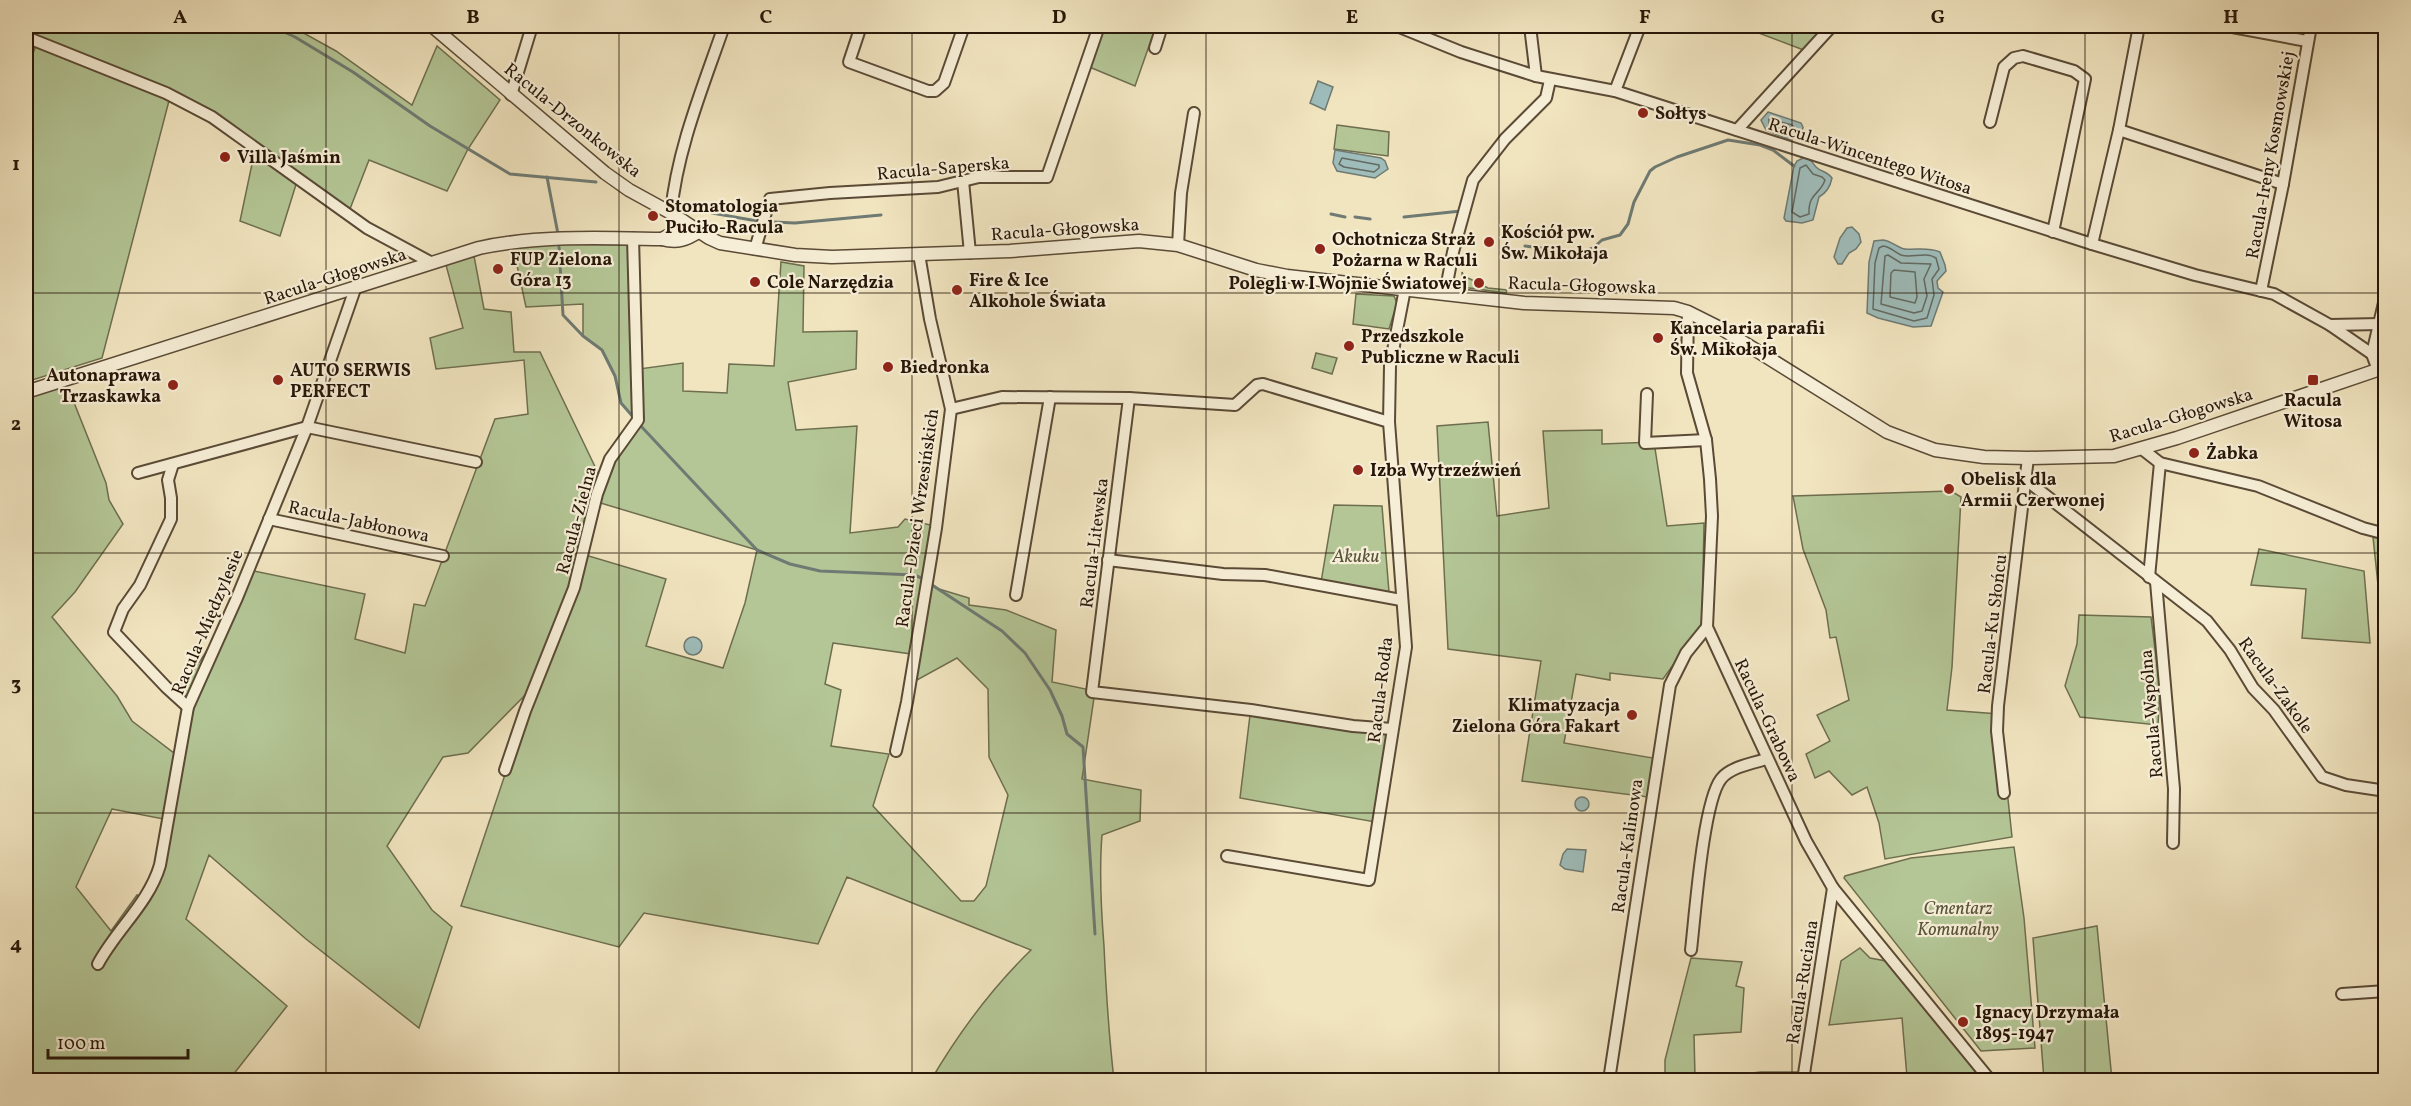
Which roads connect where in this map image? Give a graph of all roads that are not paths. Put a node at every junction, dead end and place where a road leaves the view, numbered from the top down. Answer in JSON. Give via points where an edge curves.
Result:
{"nodes":[{"id":1,"x":432,"y":26,"type":"edge"},
{"id":2,"x":532,"y":26,"type":"edge"},
{"id":3,"x":724,"y":26,"type":"edge"},
{"id":4,"x":861,"y":26,"type":"edge"},
{"id":5,"x":964,"y":26,"type":"edge"},
{"id":6,"x":1099,"y":26,"type":"edge"},
{"id":7,"x":1162,"y":26,"type":"edge"},
{"id":8,"x":1397,"y":26,"type":"edge"},
{"id":9,"x":1530,"y":26,"type":"edge"},
{"id":10,"x":1640,"y":26,"type":"edge"},
{"id":11,"x":1832,"y":26,"type":"edge"},
{"id":12,"x":2139,"y":26,"type":"edge"},
{"id":13,"x":2227,"y":26,"type":"edge"},
{"id":14,"x":2311,"y":26,"type":"edge"},
{"id":15,"x":26,"y":37,"type":"edge"},
{"id":16,"x":2307,"y":41,"type":"junction"},
{"id":17,"x":1155,"y":48,"type":"dead end"},
{"id":18,"x":1536,"y":76,"type":"junction"},
{"id":19,"x":1550,"y":80,"type":"junction"},
{"id":20,"x":1615,"y":91,"type":"junction"},
{"id":21,"x":511,"y":95,"type":"junction"},
{"id":22,"x":1194,"y":113,"type":"dead end"},
{"id":23,"x":1990,"y":122,"type":"dead end"},
{"id":24,"x":1737,"y":130,"type":"junction"},
{"id":25,"x":2119,"y":130,"type":"junction"},
{"id":26,"x":963,"y":181,"type":"junction"},
{"id":27,"x":2283,"y":184,"type":"junction"},
{"id":28,"x":671,"y":213,"type":"junction"},
{"id":29,"x":683,"y":221,"type":"junction"},
{"id":30,"x":698,"y":232,"type":"junction"},
{"id":31,"x":2053,"y":232,"type":"junction"},
{"id":32,"x":633,"y":238,"type":"junction"},
{"id":33,"x":663,"y":239,"type":"junction"},
{"id":34,"x":2092,"y":244,"type":"junction"},
{"id":35,"x":1178,"y":245,"type":"junction"},
{"id":36,"x":755,"y":249,"type":"junction"},
{"id":37,"x":970,"y":253,"type":"junction"},
{"id":38,"x":919,"y":254,"type":"junction"},
{"id":39,"x":432,"y":263,"type":"junction"},
{"id":40,"x":355,"y":289,"type":"junction"},
{"id":41,"x":1404,"y":289,"type":"junction"},
{"id":42,"x":2261,"y":291,"type":"junction"},
{"id":43,"x":1445,"y":294,"type":"junction"},
{"id":44,"x":2385,"y":294,"type":"edge"},
{"id":45,"x":1688,"y":312,"type":"junction"},
{"id":46,"x":2380,"y":324,"type":"junction"},
{"id":47,"x":2330,"y":325,"type":"junction"},
{"id":48,"x":2372,"y":354,"type":"junction"},
{"id":49,"x":2382,"y":368,"type":"edge"},
{"id":50,"x":26,"y":392,"type":"edge"},
{"id":51,"x":1647,"y":394,"type":"dead end"},
{"id":52,"x":1050,"y":397,"type":"junction"},
{"id":53,"x":1129,"y":398,"type":"junction"},
{"id":54,"x":951,"y":409,"type":"junction"},
{"id":55,"x":1389,"y":422,"type":"junction"},
{"id":56,"x":307,"y":427,"type":"junction"},
{"id":57,"x":1706,"y":440,"type":"junction"},
{"id":58,"x":2142,"y":449,"type":"junction"},
{"id":59,"x":2028,"y":458,"type":"junction"},
{"id":60,"x":476,"y":462,"type":"dead end"},
{"id":61,"x":2160,"y":463,"type":"junction"},
{"id":62,"x":173,"y":464,"type":"junction"},
{"id":63,"x":138,"y":473,"type":"dead end"},
{"id":64,"x":2026,"y":480,"type":"junction"},
{"id":65,"x":269,"y":519,"type":"junction"},
{"id":66,"x":2385,"y":534,"type":"edge"},
{"id":67,"x":442,"y":556,"type":"dead end"},
{"id":68,"x":1108,"y":560,"type":"junction"},
{"id":69,"x":2152,"y":579,"type":"junction"},
{"id":70,"x":1016,"y":595,"type":"dead end"},
{"id":71,"x":1401,"y":600,"type":"junction"},
{"id":72,"x":1707,"y":627,"type":"junction"},
{"id":73,"x":188,"y":707,"type":"junction"},
{"id":74,"x":1392,"y":729,"type":"junction"},
{"id":75,"x":896,"y":751,"type":"dead end"},
{"id":76,"x":1767,"y":759,"type":"junction"},
{"id":77,"x":505,"y":770,"type":"dead end"},
{"id":78,"x":2385,"y":790,"type":"edge"},
{"id":79,"x":2004,"y":793,"type":"dead end"},
{"id":80,"x":2173,"y":843,"type":"dead end"},
{"id":81,"x":1227,"y":856,"type":"dead end"},
{"id":82,"x":1833,"y":888,"type":"junction"},
{"id":83,"x":1691,"y":950,"type":"dead end"},
{"id":84,"x":98,"y":964,"type":"dead end"},
{"id":85,"x":2385,"y":991,"type":"edge"},
{"id":86,"x":2342,"y":993,"type":"dead end"},
{"id":87,"x":1609,"y":1080,"type":"edge"},
{"id":88,"x":1803,"y":1080,"type":"edge"},
{"id":89,"x":1990,"y":1080,"type":"edge"}],
"edges":[{"from":1,"to":21,"type":"street","name":"Racula-Drzonkowska"},
{"from":2,"to":21,"type":"street"},
{"from":3,"to":28,"type":"street","via":[[686,140]]},
{"from":4,"to":5,"type":"street","via":[[849,62],[935,91],[944,83]]},
{"from":6,"to":26,"type":"street","name":"Racula-Saperska","via":[[1049,174],[1045,178],[979,177]]},
{"from":7,"to":17,"type":"street"},
{"from":8,"to":18,"type":"street","name":"Racula-Wincentego Witosa"},
{"from":9,"to":18,"type":"street"},
{"from":10,"to":20,"type":"street"},
{"from":11,"to":24,"type":"street"},
{"from":12,"to":25,"type":"street"},
{"from":13,"to":16,"type":"street"},
{"from":14,"to":16,"type":"street","name":"Racula-Ireny Kosmowskiej"},
{"from":15,"to":39,"type":"street","via":[[166,93],[213,117],[358,223]]},
{"from":16,"to":27,"type":"street","name":"Racula-Ireny Kosmowskiej"},
{"from":18,"to":19,"type":"street","name":"Racula-Wincentego Witosa"},
{"from":19,"to":20,"type":"street","name":"Racula-Wincentego Witosa"},
{"from":19,"to":43,"type":"street","via":[[1545,98],[1505,139],[1473,180]]},
{"from":20,"to":24,"type":"street","name":"Racula-Wincentego Witosa"},
{"from":21,"to":28,"type":"street","name":"Racula-Drzonkowska","via":[[619,184]]},
{"from":22,"to":35,"type":"street","via":[[1181,193]]},
{"from":23,"to":31,"type":"street","via":[[2004,67],[2014,58],[2023,56],[2074,71],[2085,79]]},
{"from":24,"to":31,"type":"street","name":"Racula-Wincentego Witosa"},
{"from":25,"to":27,"type":"street"},
{"from":25,"to":34,"type":"street"},
{"from":26,"to":36,"type":"street","name":"Racula-Saperska","via":[[938,187],[770,199]]},
{"from":26,"to":37,"type":"street"},
{"from":27,"to":42,"type":"street","name":"Racula-Ireny Kosmowskiej"},
{"from":28,"to":29,"type":"street","name":"Racula-Drzonkowska"},
{"from":29,"to":30,"type":"street","name":"Racula-Drzonkowska"},
{"from":29,"to":33,"type":"street"},
{"from":30,"to":33,"type":"street","name":"Racula-Głogowska","via":[[674,242]]},
{"from":30,"to":36,"type":"street","name":"Racula-Głogowska","via":[[720,243]]},
{"from":31,"to":34,"type":"street","name":"Racula-Wincentego Witosa"},
{"from":32,"to":33,"type":"street","name":"Racula-Głogowska"},
{"from":32,"to":39,"type":"street","name":"Racula-Głogowska","via":[[504,243]]},
{"from":32,"to":77,"type":"street","name":"Racula-Zielna","via":[[636,423],[610,459],[597,494],[574,588]]},
{"from":34,"to":42,"type":"street","name":"Racula-Wincentego Witosa"},
{"from":35,"to":37,"type":"street","name":"Racula-Głogowska","via":[[1117,241]]},
{"from":35,"to":41,"type":"street","name":"Racula-Głogowska","via":[[1272,274]]},
{"from":36,"to":38,"type":"street","name":"Racula-Głogowska","via":[[815,256]]},
{"from":37,"to":38,"type":"street","name":"Racula-Głogowska"},
{"from":38,"to":54,"type":"street","name":"Racula-Dzieci Wrzesińskich"},
{"from":39,"to":40,"type":"street","name":"Racula-Głogowska"},
{"from":40,"to":50,"type":"street","name":"Racula-Głogowska"},
{"from":40,"to":56,"type":"street","name":"Racula-Międzylesie"},
{"from":41,"to":43,"type":"street","name":"Racula-Głogowska"},
{"from":41,"to":55,"type":"street","name":"Racula-Rodła","via":[[1390,366]]},
{"from":42,"to":47,"type":"street","name":"Racula-Wincentego Witosa","via":[[2274,294]]},
{"from":43,"to":45,"type":"street","name":"Racula-Głogowska","via":[[1562,305],[1660,306]]},
{"from":44,"to":46,"type":"street"},
{"from":45,"to":57,"type":"street","name":"Racula-Grabowa","via":[[1687,373]]},
{"from":45,"to":59,"type":"street","name":"Racula-Głogowska","via":[[1903,440],[1952,454]]},
{"from":46,"to":47,"type":"street"},
{"from":46,"to":48,"type":"street"},
{"from":47,"to":48,"type":"street","name":"Racula-Wincentego Witosa"},
{"from":48,"to":49,"type":"street"},
{"from":49,"to":58,"type":"street","name":"Racula-Głogowska"},
{"from":51,"to":57,"type":"street","via":[[1644,443]]},
{"from":52,"to":53,"type":"street"},
{"from":52,"to":54,"type":"street","via":[[1002,397]]},
{"from":52,"to":70,"type":"street"},
{"from":53,"to":55,"type":"street","via":[[1235,405],[1263,384]]},
{"from":53,"to":68,"type":"street","name":"Racula-Litewska"},
{"from":54,"to":75,"type":"street","name":"Racula-Dzieci Wrzesińskich","via":[[936,528]]},
{"from":55,"to":71,"type":"street","name":"Racula-Rodła"},
{"from":56,"to":60,"type":"street"},
{"from":56,"to":62,"type":"street"},
{"from":56,"to":65,"type":"street","name":"Racula-Międzylesie"},
{"from":57,"to":72,"type":"street","name":"Racula-Grabowa","via":[[1712,516]]},
{"from":58,"to":59,"type":"street","name":"Racula-Głogowska","via":[[2107,457]]},
{"from":58,"to":61,"type":"street"},
{"from":59,"to":64,"type":"street","name":"Racula-Ku Słońcu"},
{"from":61,"to":66,"type":"street","via":[[2258,486]]},
{"from":61,"to":69,"type":"street"},
{"from":62,"to":63,"type":"street"},
{"from":62,"to":73,"type":"street","via":[[168,480],[171,519],[114,633]]},
{"from":64,"to":69,"type":"street","name":"Racula-Zakole"},
{"from":64,"to":79,"type":"street","name":"Racula-Ku Słońcu","via":[[1998,715]]},
{"from":65,"to":67,"type":"street","name":"Racula-Jabłonowa"},
{"from":65,"to":73,"type":"street","name":"Racula-Międzylesie"},
{"from":68,"to":71,"type":"street","via":[[1222,574],[1265,575]]},
{"from":68,"to":74,"type":"street","name":"Racula-Litewska","via":[[1092,692]]},
{"from":69,"to":78,"type":"street","name":"Racula-Zakole","via":[[2210,624],[2253,688],[2274,710],[2322,777]]},
{"from":69,"to":80,"type":"street","name":"Racula-Wspólna","via":[[2174,789]]},
{"from":71,"to":74,"type":"street","name":"Racula-Rodła","via":[[1406,647]]},
{"from":72,"to":76,"type":"street","name":"Racula-Grabowa"},
{"from":72,"to":87,"type":"street","name":"Racula-Kalinowa","via":[[1686,653],[1670,685]]},
{"from":73,"to":84,"type":"street","name":"Racula-Międzylesie","via":[[160,866],[154,883]]},
{"from":74,"to":81,"type":"street","name":"Racula-Rodła","via":[[1369,880]]},
{"from":76,"to":82,"type":"street","name":"Racula-Grabowa"},
{"from":76,"to":83,"type":"street","via":[[1730,772],[1716,787]]},
{"from":82,"to":88,"type":"street","name":"Racula-Ruciana"},
{"from":82,"to":89,"type":"street","name":"Racula-Grabowa"},
{"from":85,"to":86,"type":"street"}]}
